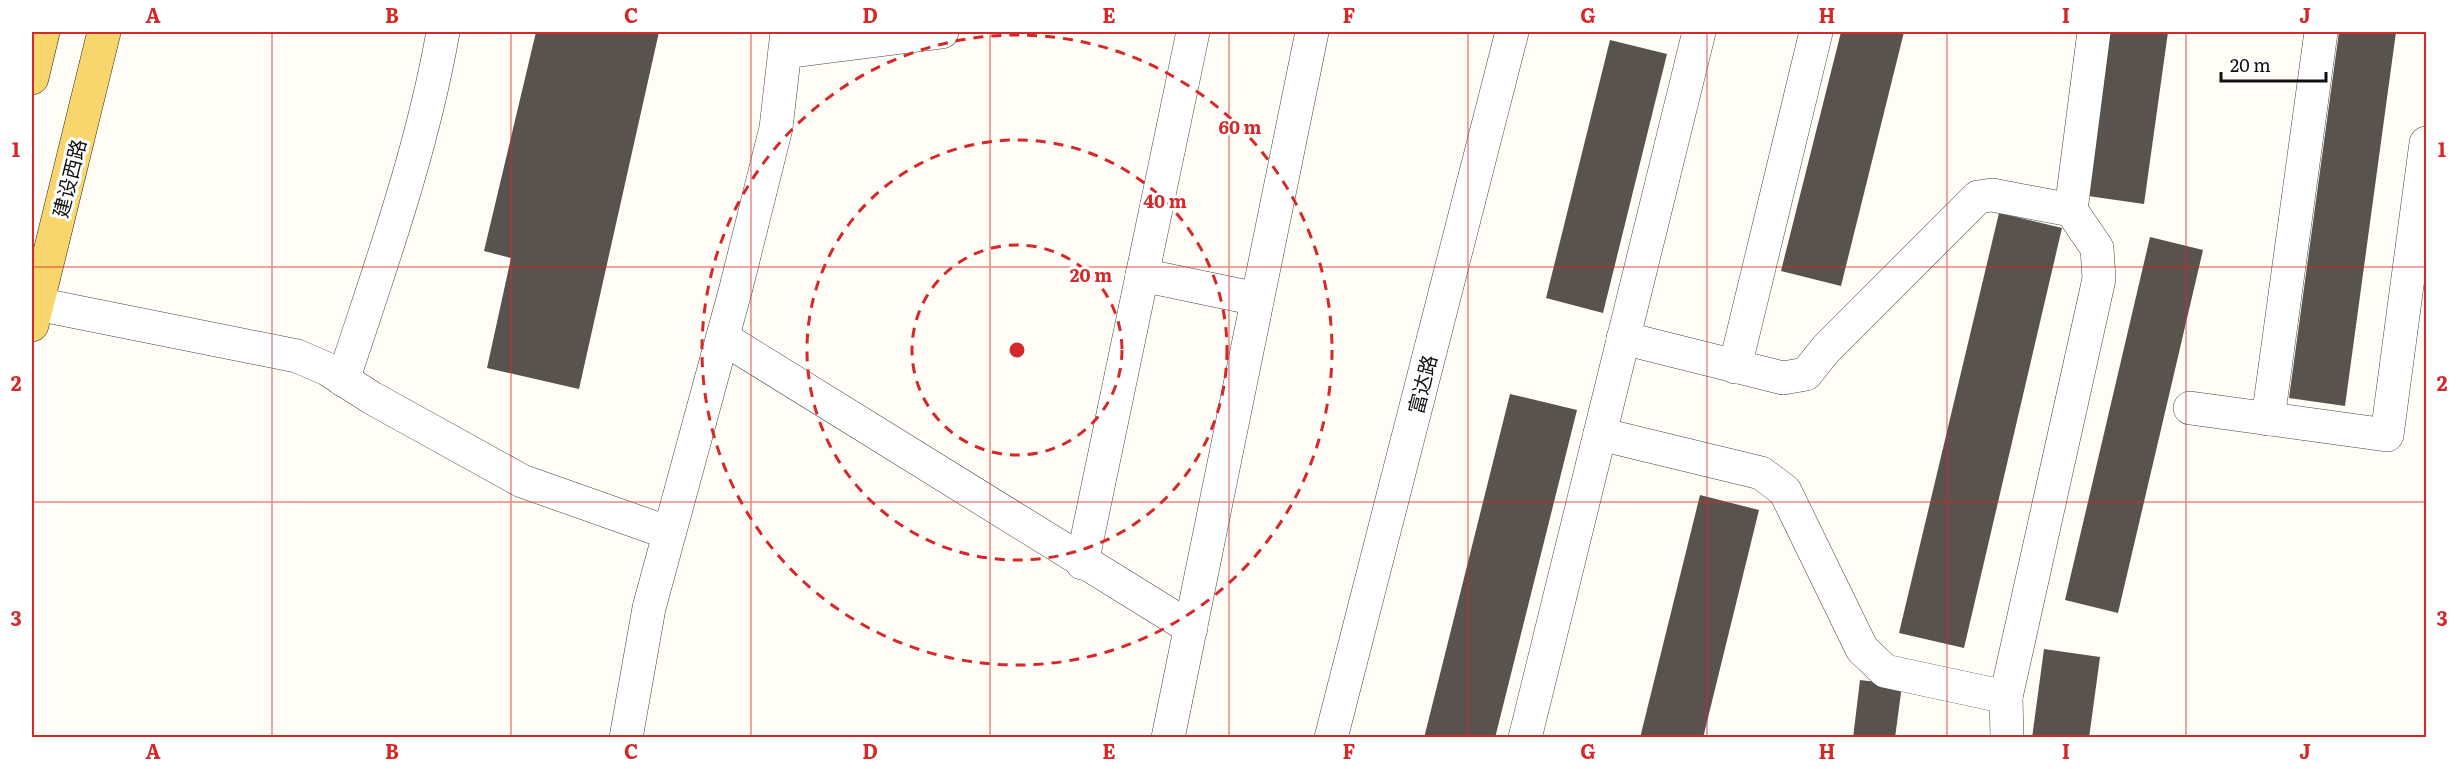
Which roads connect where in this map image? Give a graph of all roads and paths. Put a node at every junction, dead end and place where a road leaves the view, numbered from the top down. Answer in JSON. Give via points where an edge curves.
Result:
{"nodes":[{"id":1,"x":43,"y":32,"type":"edge"},
{"id":2,"x":104,"y":32,"type":"edge"},
{"id":3,"x":443,"y":32,"type":"edge"},
{"id":4,"x":942,"y":32,"type":"edge"},
{"id":5,"x":1193,"y":32,"type":"edge"},
{"id":6,"x":1312,"y":32,"type":"edge"},
{"id":7,"x":1512,"y":32,"type":"edge"},
{"id":8,"x":1699,"y":32,"type":"edge"},
{"id":9,"x":1816,"y":32,"type":"edge"},
{"id":10,"x":2094,"y":32,"type":"edge"},
{"id":11,"x":2321,"y":32,"type":"edge"},
{"id":12,"x":786,"y":42,"type":"edge"},
{"id":13,"x":32,"y":78,"type":"edge"},
{"id":14,"x":2427,"y":143,"type":"edge"},
{"id":15,"x":2071,"y":210,"type":"junction"},
{"id":16,"x":1142,"y":275,"type":"junction"},
{"id":17,"x":1257,"y":299,"type":"junction"},
{"id":18,"x":34,"y":314,"type":"edge"},
{"id":19,"x":723,"y":338,"type":"junction"},
{"id":20,"x":1623,"y":338,"type":"junction"},
{"id":21,"x":1735,"y":367,"type":"junction"},
{"id":22,"x":343,"y":380,"type":"junction"},
{"id":23,"x":2190,"y":408,"type":"dead end"},
{"id":24,"x":2268,"y":419,"type":"junction"},
{"id":25,"x":1600,"y":434,"type":"junction"},
{"id":26,"x":669,"y":533,"type":"junction"},
{"id":27,"x":1082,"y":563,"type":"junction"},
{"id":28,"x":1191,"y":628,"type":"junction"},
{"id":29,"x":2006,"y":697,"type":"junction"},
{"id":30,"x":626,"y":738,"type":"edge"},
{"id":31,"x":1168,"y":738,"type":"edge"},
{"id":32,"x":1331,"y":738,"type":"edge"},
{"id":33,"x":1525,"y":738,"type":"edge"},
{"id":34,"x":2007,"y":738,"type":"edge"}],
"edges":[{"from":1,"to":13,"type":"main road"},
{"from":2,"to":18,"type":"main road","name":"建设西路"},
{"from":3,"to":22,"type":"street","via":[[428,112]]},
{"from":4,"to":12,"type":"street"},
{"from":5,"to":16,"type":"street"},
{"from":6,"to":17,"type":"street"},
{"from":7,"to":32,"type":"street","name":"富达路"},
{"from":8,"to":20,"type":"street"},
{"from":9,"to":21,"type":"street"},
{"from":10,"to":15,"type":"street"},
{"from":11,"to":24,"type":"street"},
{"from":12,"to":19,"type":"street","via":[[776,128]]},
{"from":14,"to":24,"type":"street","via":[[2387,435]]},
{"from":15,"to":21,"type":"street","via":[[1992,195],[1978,197],[1826,349],[1806,374],[1783,378]]},
{"from":15,"to":29,"type":"street","via":[[2097,248],[2098,279]]},
{"from":16,"to":17,"type":"street"},
{"from":16,"to":27,"type":"street"},
{"from":17,"to":28,"type":"street"},
{"from":18,"to":22,"type":"street","via":[[297,356]]},
{"from":19,"to":26,"type":"street"},
{"from":19,"to":27,"type":"street"},
{"from":20,"to":21,"type":"street"},
{"from":20,"to":25,"type":"street"},
{"from":22,"to":26,"type":"street","via":[[522,481]]},
{"from":23,"to":24,"type":"street"},
{"from":25,"to":29,"type":"street","via":[[1761,473],[1785,491],[1862,649],[1885,671]]},
{"from":25,"to":33,"type":"street"},
{"from":26,"to":30,"type":"street","via":[[649,608]]},
{"from":27,"to":28,"type":"street"},
{"from":28,"to":31,"type":"street"},
{"from":29,"to":34,"type":"street"}]}
